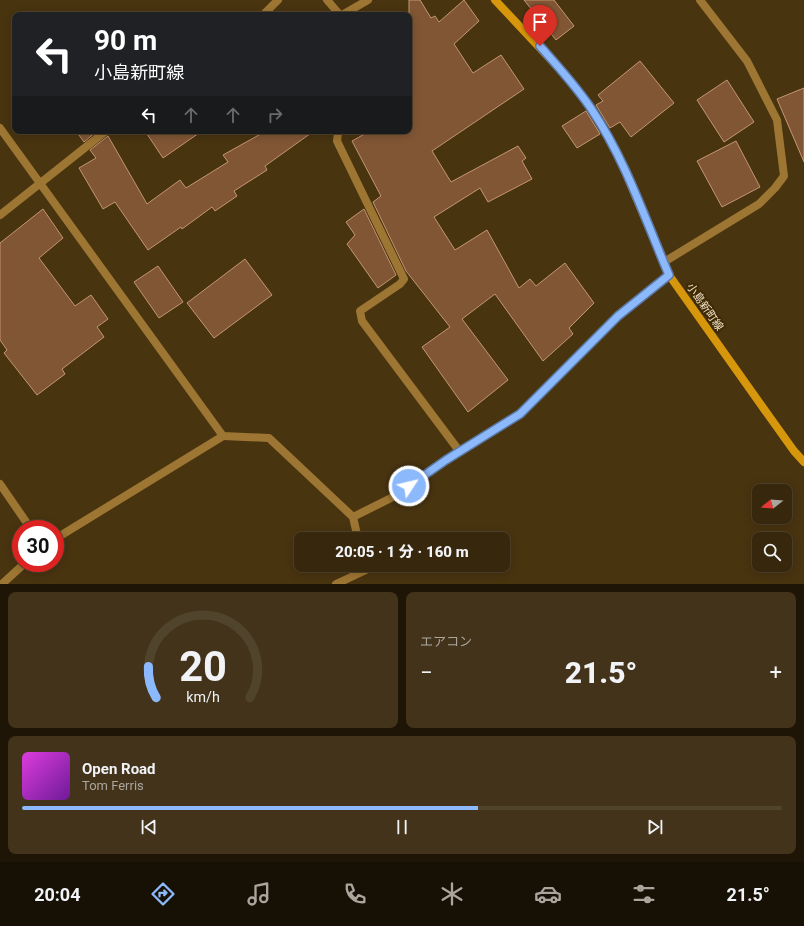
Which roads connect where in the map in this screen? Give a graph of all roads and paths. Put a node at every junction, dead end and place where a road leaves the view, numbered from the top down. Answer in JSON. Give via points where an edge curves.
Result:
{"nodes":[{"id":1,"x":278,"y":0,"type":"edge"},
{"id":2,"x":327,"y":0,"type":"edge"},
{"id":3,"x":368,"y":0,"type":"edge"},
{"id":4,"x":495,"y":0,"type":"edge"},
{"id":5,"x":700,"y":0,"type":"edge"},
{"id":6,"x":266,"y":12,"type":"edge"},
{"id":7,"x":338,"y":12,"type":"edge"},
{"id":8,"x":346,"y":12,"type":"edge"},
{"id":9,"x":0,"y":128,"type":"edge"},
{"id":10,"x":102,"y":134,"type":"edge"},
{"id":11,"x":338,"y":134,"type":"edge"},
{"id":12,"x":39,"y":183,"type":"junction"},
{"id":13,"x":0,"y":214,"type":"edge"},
{"id":14,"x":664,"y":262,"type":"junction"},
{"id":15,"x":669,"y":275,"type":"junction"},
{"id":16,"x":223,"y":436,"type":"junction"},
{"id":17,"x":460,"y":452,"type":"junction"},
{"id":18,"x":804,"y":462,"type":"edge"},
{"id":19,"x":0,"y":484,"type":"edge"},
{"id":20,"x":353,"y":517,"type":"junction"},
{"id":21,"x":25,"y":520,"type":"edge"},
{"id":22,"x":356,"y":532,"type":"edge"},
{"id":23,"x":64,"y":534,"type":"edge"},
{"id":24,"x":15,"y":572,"type":"edge"},
{"id":25,"x":362,"y":572,"type":"edge"},
{"id":26,"x":2,"y":584,"type":"edge"},
{"id":27,"x":336,"y":584,"type":"edge"}],
"edges":[{"from":1,"to":6,"type":"street"},
{"from":2,"to":7,"type":"street"},
{"from":3,"to":8,"type":"street"},
{"from":4,"to":14,"type":"main road","name":"小島新町線","via":[[569,79],[592,109],[616,150]]},
{"from":5,"to":14,"type":"street","via":[[747,61],[777,120],[784,176],[759,204]]},
{"from":9,"to":12,"type":"street"},
{"from":10,"to":12,"type":"street"},
{"from":11,"to":17,"type":"street","via":[[337,141],[404,279],[360,311],[362,321]]},
{"from":12,"to":13,"type":"street"},
{"from":12,"to":16,"type":"street"},
{"from":14,"to":15,"type":"main road","name":"小島新町線"},
{"from":15,"to":17,"type":"street","via":[[618,316],[520,414]]},
{"from":15,"to":18,"type":"main road","name":"小島新町線"},
{"from":16,"to":20,"type":"street","via":[[269,438]]},
{"from":16,"to":23,"type":"street"},
{"from":17,"to":20,"type":"street","via":[[397,495]]},
{"from":19,"to":21,"type":"street"},
{"from":20,"to":22,"type":"street"},
{"from":24,"to":26,"type":"street"},
{"from":25,"to":27,"type":"street"}]}
